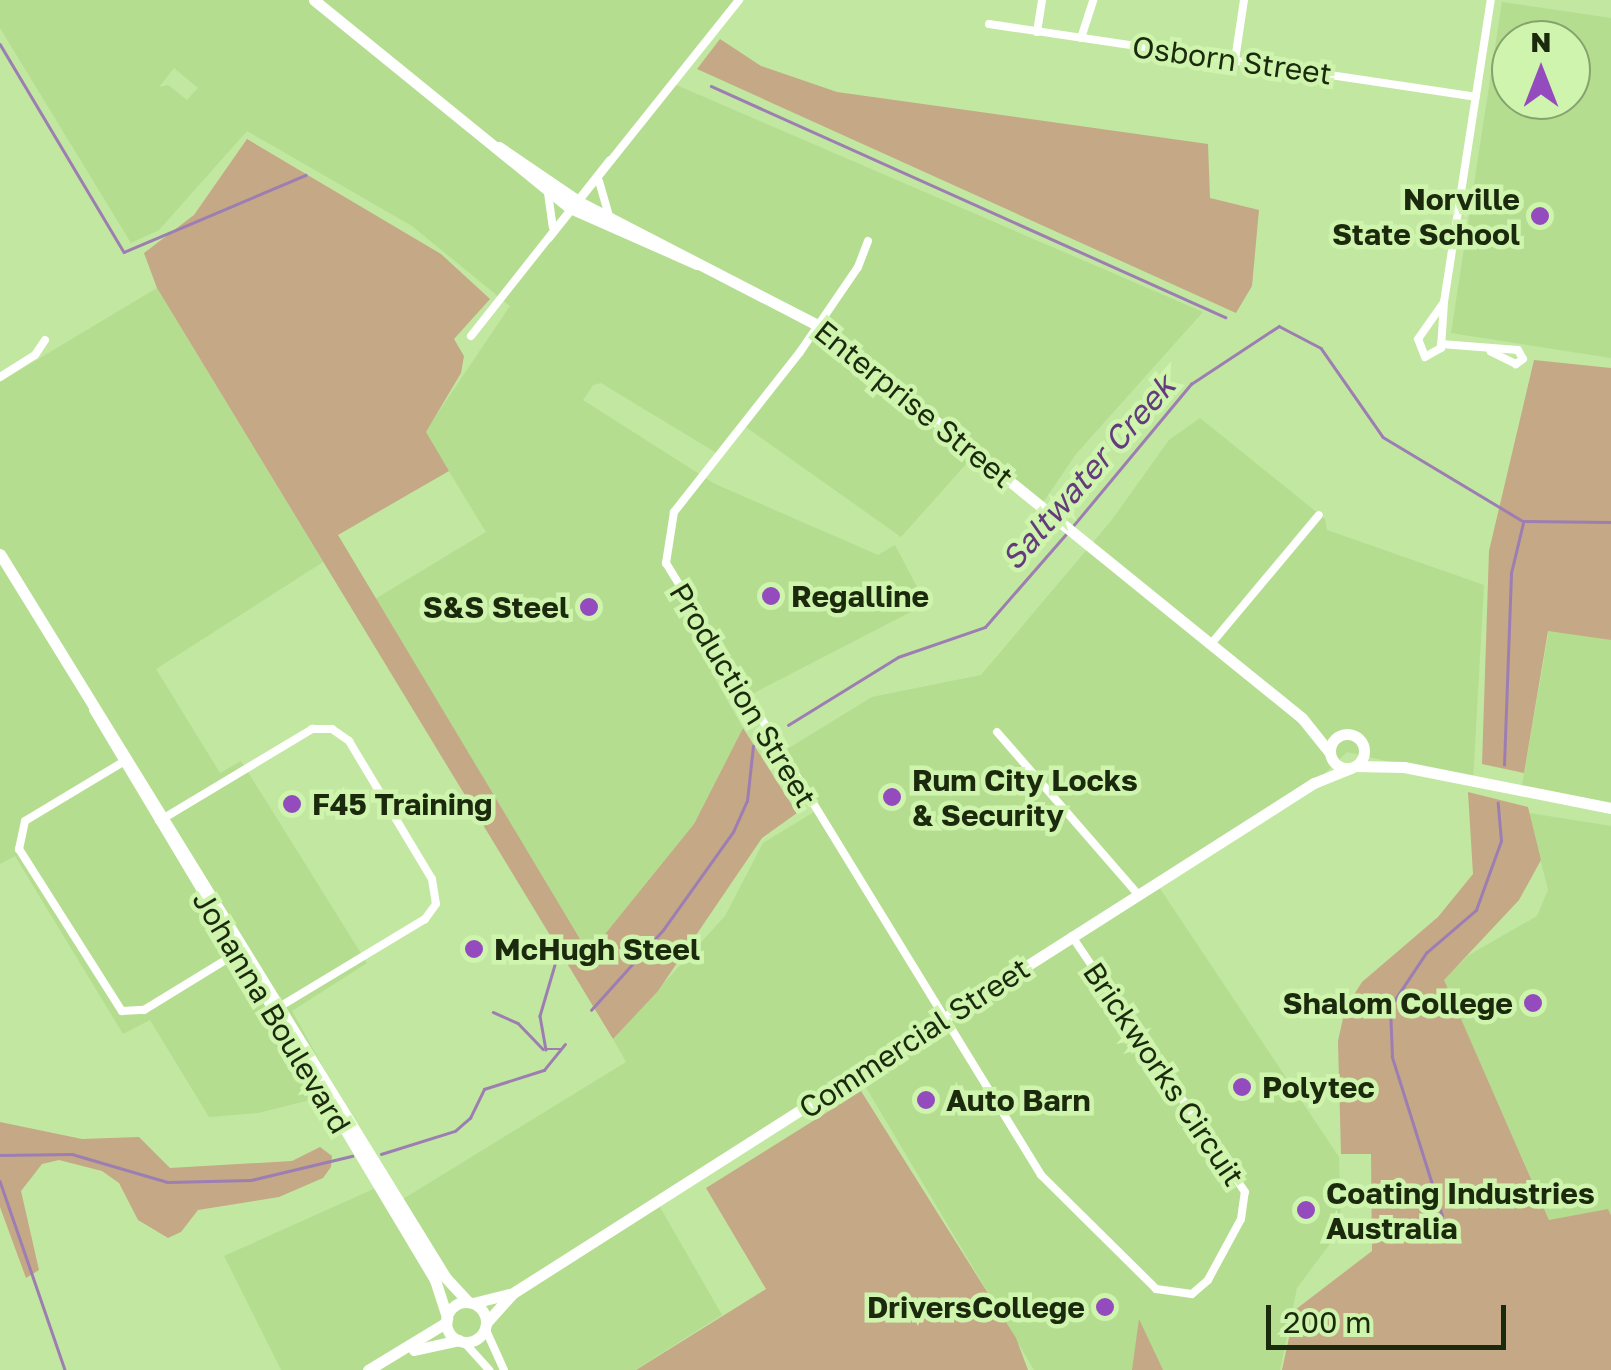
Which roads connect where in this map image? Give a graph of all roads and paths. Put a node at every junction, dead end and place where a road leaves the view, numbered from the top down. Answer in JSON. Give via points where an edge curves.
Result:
{"nodes":[{"id":1,"x":314,"y":0,"type":"edge"},
{"id":2,"x":739,"y":0,"type":"edge"},
{"id":3,"x":1042,"y":0,"type":"edge"},
{"id":4,"x":1093,"y":0,"type":"edge"},
{"id":5,"x":1244,"y":0,"type":"edge"},
{"id":6,"x":1491,"y":0,"type":"edge"},
{"id":7,"x":989,"y":24,"type":"dead end"},
{"id":8,"x":1037,"y":32,"type":"junction"},
{"id":9,"x":1081,"y":38,"type":"junction"},
{"id":10,"x":1235,"y":60,"type":"junction"},
{"id":11,"x":1476,"y":97,"type":"junction"},
{"id":12,"x":612,"y":159,"type":"junction"},
{"id":13,"x":601,"y":177,"type":"junction"},
{"id":14,"x":589,"y":182,"type":"junction"},
{"id":15,"x":552,"y":189,"type":"junction"},
{"id":16,"x":576,"y":205,"type":"junction"},
{"id":17,"x":610,"y":217,"type":"junction"},
{"id":18,"x":551,"y":235,"type":"junction"},
{"id":19,"x":868,"y":241,"type":"dead end"},
{"id":20,"x":697,"y":264,"type":"junction"},
{"id":21,"x":1444,"y":302,"type":"junction"},
{"id":22,"x":818,"y":325,"type":"junction"},
{"id":23,"x":471,"y":336,"type":"dead end"},
{"id":24,"x":45,"y":340,"type":"dead end"},
{"id":25,"x":1441,"y":344,"type":"junction"},
{"id":26,"x":1491,"y":352,"type":"dead end"},
{"id":27,"x":0,"y":377,"type":"edge"},
{"id":28,"x":1320,"y":516,"type":"dead end"},
{"id":29,"x":0,"y":554,"type":"edge"},
{"id":30,"x":1212,"y":644,"type":"junction"},
{"id":31,"x":1302,"y":718,"type":"junction"},
{"id":32,"x":997,"y":732,"type":"dead end"},
{"id":33,"x":1341,"y":734,"type":"junction"},
{"id":34,"x":1362,"y":742,"type":"junction"},
{"id":35,"x":1330,"y":754,"type":"junction"},
{"id":36,"x":126,"y":760,"type":"junction"},
{"id":37,"x":1353,"y":767,"type":"junction"},
{"id":38,"x":1404,"y":767,"type":"junction"},
{"id":39,"x":1314,"y":783,"type":"junction"},
{"id":40,"x":1611,"y":808,"type":"edge"},
{"id":41,"x":162,"y":819,"type":"junction"},
{"id":42,"x":1138,"y":894,"type":"junction"},
{"id":43,"x":1072,"y":936,"type":"junction"},
{"id":44,"x":241,"y":951,"type":"junction"},
{"id":45,"x":276,"y":1009,"type":"junction"},
{"id":46,"x":942,"y":1020,"type":"junction"},
{"id":47,"x":513,"y":1293,"type":"junction"},
{"id":48,"x":470,"y":1303,"type":"junction"},
{"id":49,"x":447,"y":1320,"type":"junction"},
{"id":50,"x":486,"y":1326,"type":"junction"},
{"id":51,"x":462,"y":1341,"type":"junction"},
{"id":52,"x":405,"y":1352,"type":"junction"},
{"id":53,"x":368,"y":1370,"type":"edge"},
{"id":54,"x":489,"y":1370,"type":"edge"},
{"id":55,"x":504,"y":1370,"type":"edge"}],
"edges":[{"from":1,"to":15,"type":"street","name":"Enterprise Street"},
{"from":2,"to":12,"type":"street"},
{"from":3,"to":8,"type":"street"},
{"from":4,"to":9,"type":"street"},
{"from":5,"to":10,"type":"street"},
{"from":6,"to":11,"type":"street"},
{"from":7,"to":8,"type":"street","name":"Osborn Street"},
{"from":8,"to":9,"type":"street","name":"Osborn Street"},
{"from":9,"to":10,"type":"street","name":"Osborn Street"},
{"from":10,"to":11,"type":"street","name":"Osborn Street"},
{"from":11,"to":21,"type":"street"},
{"from":12,"to":13,"type":"street"},
{"from":12,"to":14,"type":"street"},
{"from":13,"to":16,"type":"street"},
{"from":13,"to":17,"type":"street"},
{"from":14,"to":15,"type":"street"},
{"from":14,"to":16,"type":"street"},
{"from":15,"to":16,"type":"street","name":"Enterprise Street"},
{"from":15,"to":18,"type":"street"},
{"from":16,"to":17,"type":"street","name":"Enterprise Street"},
{"from":16,"to":18,"type":"street"},
{"from":16,"to":20,"type":"street","name":"Enterprise Street"},
{"from":17,"to":20,"type":"street","name":"Enterprise Street"},
{"from":18,"to":23,"type":"street"},
{"from":19,"to":22,"type":"street","name":"Production Street","via":[[860,265]]},
{"from":20,"to":22,"type":"street","name":"Enterprise Street"},
{"from":21,"to":25,"type":"street"},
{"from":21,"to":25,"type":"street","via":[[1418,346],[1432,358]]},
{"from":22,"to":30,"type":"street","name":"Enterprise Street"},
{"from":22,"to":46,"type":"street","name":"Production Street","via":[[674,512],[666,563]]},
{"from":24,"to":27,"type":"street","via":[[35,356]]},
{"from":25,"to":26,"type":"street"},
{"from":28,"to":30,"type":"street"},
{"from":29,"to":36,"type":"street","name":"Johanna Boulevard"},
{"from":30,"to":31,"type":"street","name":"Enterprise Street"},
{"from":31,"to":33,"type":"street","name":"Enterprise Street"},
{"from":31,"to":35,"type":"street","name":"Enterprise Street"},
{"from":32,"to":42,"type":"street"},
{"from":33,"to":34,"type":"street","name":"Enterprise Street"},
{"from":33,"to":35,"type":"street","name":"Commercial Street"},
{"from":34,"to":37,"type":"street","via":[[1364,754]]},
{"from":34,"to":38,"type":"street"},
{"from":35,"to":37,"type":"street"},
{"from":35,"to":39,"type":"street","name":"Commercial Street"},
{"from":36,"to":41,"type":"street","name":"Johanna Boulevard"},
{"from":36,"to":44,"type":"street","via":[[25,822],[17,836],[112,1003],[140,1012]]},
{"from":37,"to":38,"type":"street"},
{"from":37,"to":39,"type":"street","name":"Commercial Street"},
{"from":38,"to":40,"type":"street"},
{"from":39,"to":42,"type":"street","name":"Commercial Street"},
{"from":41,"to":44,"type":"street","name":"Johanna Boulevard"},
{"from":41,"to":45,"type":"street","via":[[316,728],[342,734],[432,878],[436,904],[426,919]]},
{"from":42,"to":43,"type":"street","name":"Commercial Street"},
{"from":43,"to":46,"type":"street","name":"Commercial Street"},
{"from":43,"to":46,"type":"street","name":"Brickworks Circuit","via":[[1245,1192],[1241,1219],[1198,1290],[1176,1297],[1156,1290],[1054,1189]]},
{"from":44,"to":45,"type":"street","name":"Johanna Boulevard"},
{"from":45,"to":48,"type":"street","name":"Johanna Boulevard","via":[[446,1278]]},
{"from":45,"to":49,"type":"street","name":"Johanna Boulevard","via":[[435,1280]]},
{"from":46,"to":47,"type":"street","name":"Commercial Street"},
{"from":47,"to":48,"type":"street","name":"Commercial Street"},
{"from":47,"to":50,"type":"street","name":"Commercial Street"},
{"from":48,"to":49,"type":"street"},
{"from":48,"to":50,"type":"street","name":"Johanna Boulevard"},
{"from":49,"to":51,"type":"street","name":"Johanna Boulevard"},
{"from":49,"to":52,"type":"street"},
{"from":50,"to":51,"type":"street","name":"Commercial Street"},
{"from":50,"to":55,"type":"street"},
{"from":51,"to":52,"type":"street"},
{"from":51,"to":54,"type":"street"},
{"from":52,"to":53,"type":"street"}]}
